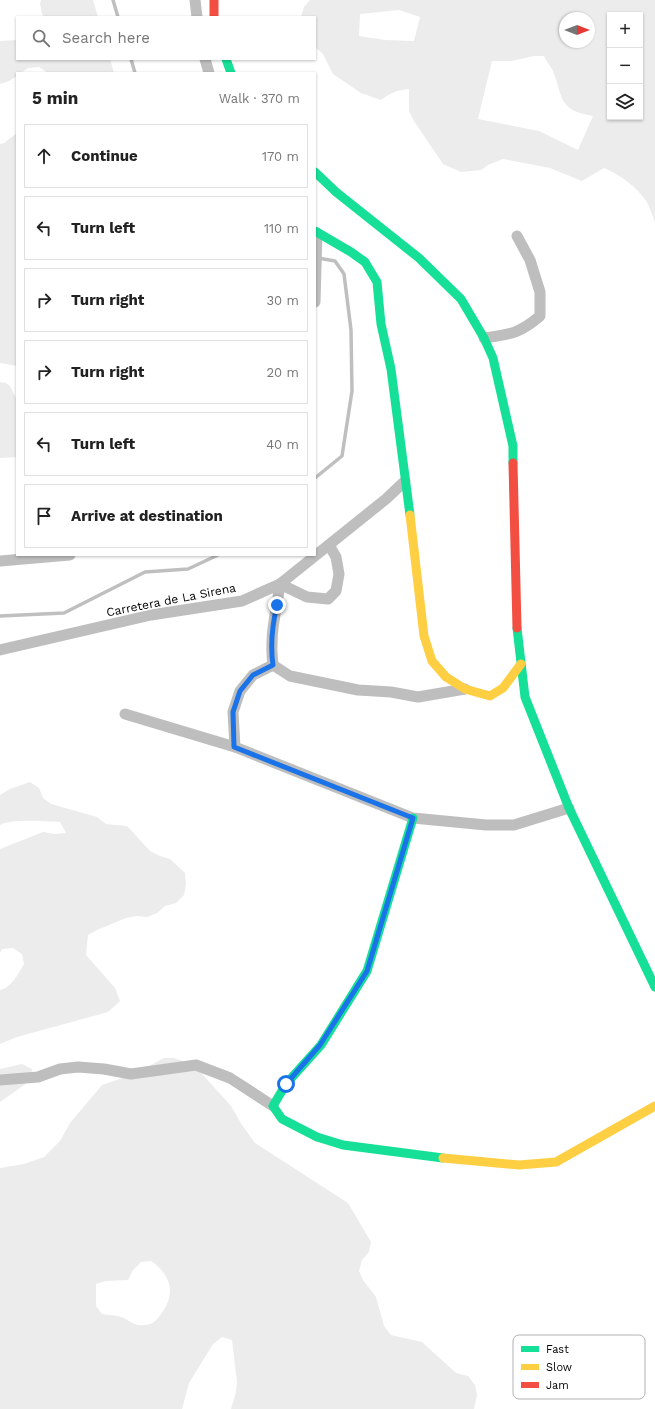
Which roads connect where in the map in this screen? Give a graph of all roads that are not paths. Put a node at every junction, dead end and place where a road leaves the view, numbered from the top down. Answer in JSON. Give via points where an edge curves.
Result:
{"nodes":[{"id":1,"x":195,"y":0,"type":"edge"},
{"id":2,"x":214,"y":0,"type":"edge"},
{"id":3,"x":197,"y":16,"type":"edge"},
{"id":4,"x":214,"y":16,"type":"edge"},
{"id":5,"x":205,"y":60,"type":"edge"},
{"id":6,"x":226,"y":60,"type":"edge"},
{"id":7,"x":209,"y":72,"type":"edge"},
{"id":8,"x":231,"y":72,"type":"edge"},
{"id":9,"x":316,"y":173,"type":"edge"},
{"id":10,"x":316,"y":232,"type":"edge"},
{"id":11,"x":517,"y":236,"type":"dead end"},
{"id":12,"x":316,"y":274,"type":"edge"},
{"id":13,"x":484,"y":338,"type":"junction"},
{"id":14,"x":405,"y":480,"type":"junction"},
{"id":15,"x":328,"y":545,"type":"junction"},
{"id":16,"x":316,"y":555,"type":"edge"},
{"id":17,"x":60,"y":556,"type":"edge"},
{"id":18,"x":314,"y":556,"type":"edge"},
{"id":19,"x":0,"y":562,"type":"edge"},
{"id":20,"x":280,"y":584,"type":"junction"},
{"id":21,"x":0,"y":650,"type":"edge"},
{"id":22,"x":521,"y":664,"type":"junction"},
{"id":23,"x":273,"y":665,"type":"junction"},
{"id":24,"x":465,"y":689,"type":"junction"},
{"id":25,"x":125,"y":714,"type":"dead end"},
{"id":26,"x":234,"y":747,"type":"junction"},
{"id":27,"x":569,"y":808,"type":"junction"},
{"id":28,"x":413,"y":818,"type":"junction"},
{"id":29,"x":655,"y":987,"type":"edge"},
{"id":30,"x":0,"y":1080,"type":"edge"},
{"id":31,"x":273,"y":1106,"type":"junction"},
{"id":32,"x":655,"y":1106,"type":"edge"}],
"edges":[{"from":1,"to":3,"type":"street"},
{"from":2,"to":4,"type":"main road"},
{"from":5,"to":7,"type":"street"},
{"from":6,"to":8,"type":"main road"},
{"from":9,"to":13,"type":"main road","via":[[419,258],[461,299]]},
{"from":10,"to":12,"type":"street"},
{"from":10,"to":14,"type":"main road","via":[[365,262],[377,282]]},
{"from":11,"to":13,"type":"street","via":[[530,260],[540,292],[540,316],[514,333]]},
{"from":13,"to":22,"type":"main road","via":[[493,358],[513,446],[516,626]]},
{"from":14,"to":15,"type":"street","name":"Carretera de La Sirena","via":[[386,499]]},
{"from":14,"to":24,"type":"main road","via":[[424,636],[432,661],[446,677]]},
{"from":15,"to":16,"type":"street","name":"Carretera de La Sirena"},
{"from":15,"to":20,"type":"street","via":[[336,557],[339,574],[336,591],[328,599],[307,597]]},
{"from":17,"to":19,"type":"street"},
{"from":18,"to":20,"type":"street","name":"Carretera de La Sirena"},
{"from":20,"to":21,"type":"street","name":"Carretera de La Sirena","via":[[242,601],[151,615]]},
{"from":20,"to":23,"type":"street","via":[[272,628]]},
{"from":22,"to":24,"type":"main road","via":[[503,688],[490,696]]},
{"from":22,"to":27,"type":"main road","via":[[525,697]]},
{"from":23,"to":24,"type":"street","via":[[290,676],[358,690],[418,697]]},
{"from":23,"to":26,"type":"street","via":[[253,675],[240,691],[233,712]]},
{"from":25,"to":26,"type":"street"},
{"from":26,"to":28,"type":"street"},
{"from":27,"to":28,"type":"street","via":[[514,825],[486,826]]},
{"from":27,"to":29,"type":"main road"},
{"from":28,"to":31,"type":"main road","via":[[367,971],[320,1045],[286,1084]]},
{"from":30,"to":31,"type":"street","via":[[38,1077],[60,1069],[104,1069],[131,1074],[196,1065],[230,1078]]},
{"from":31,"to":32,"type":"main road","via":[[282,1119],[317,1138],[343,1145],[519,1165],[556,1162]]}]}
